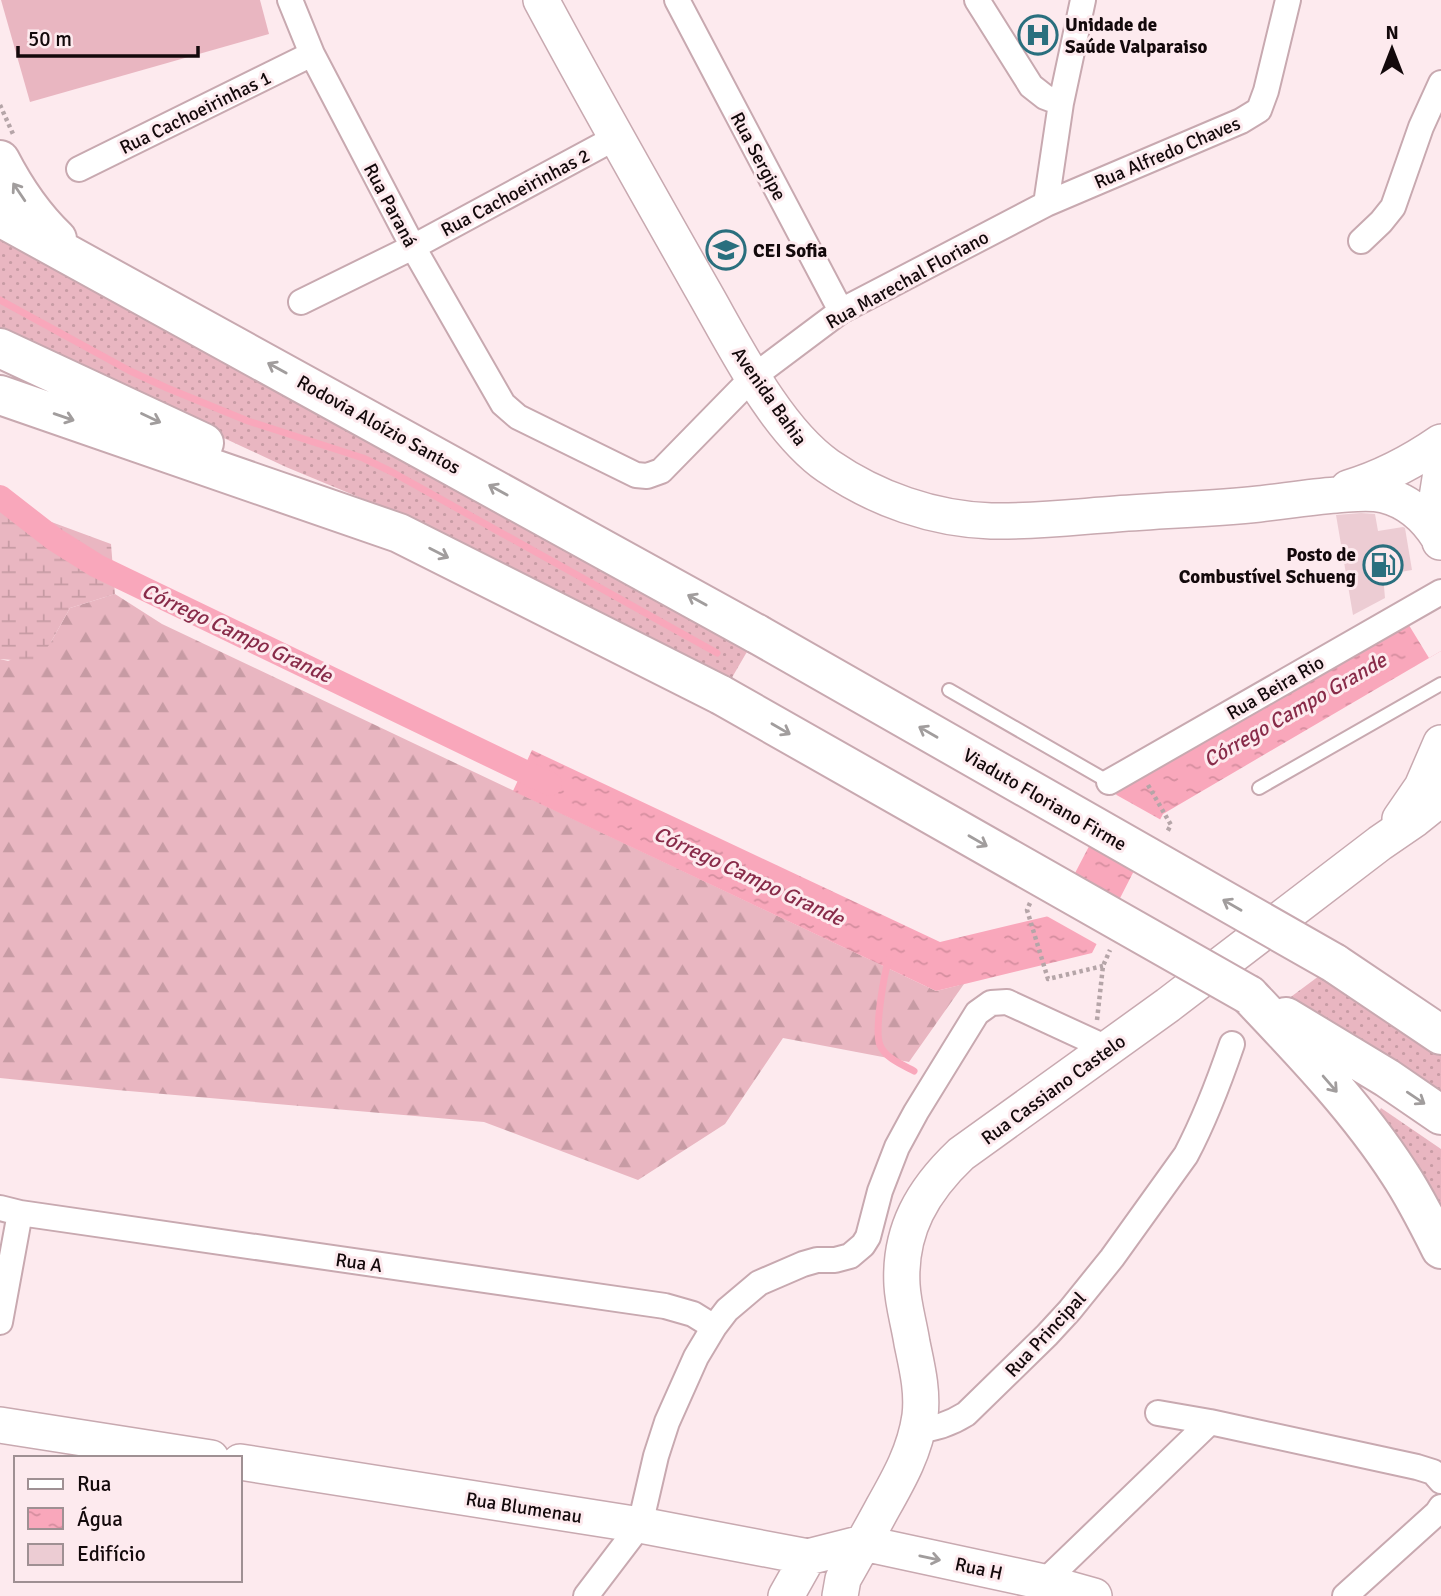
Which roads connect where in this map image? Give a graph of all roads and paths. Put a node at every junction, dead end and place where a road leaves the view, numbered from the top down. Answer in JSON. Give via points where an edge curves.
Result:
{"nodes":[{"id":1,"x":290,"y":0,"type":"edge"},
{"id":2,"x":541,"y":0,"type":"edge"},
{"id":3,"x":677,"y":0,"type":"edge"},
{"id":4,"x":977,"y":0,"type":"edge"},
{"id":5,"x":1083,"y":0,"type":"edge"},
{"id":6,"x":1288,"y":0,"type":"edge"},
{"id":7,"x":312,"y":54,"type":"junction"},
{"id":8,"x":1441,"y":83,"type":"edge"},
{"id":9,"x":1061,"y":103,"type":"junction"},
{"id":10,"x":615,"y":138,"type":"junction"},
{"id":11,"x":0,"y":160,"type":"edge"},
{"id":12,"x":79,"y":169,"type":"dead end"},
{"id":13,"x":1046,"y":204,"type":"junction"},
{"id":14,"x":0,"y":217,"type":"edge"},
{"id":15,"x":1361,"y":241,"type":"dead end"},
{"id":16,"x":413,"y":247,"type":"junction"},
{"id":17,"x":76,"y":258,"type":"junction"},
{"id":18,"x":301,"y":302,"type":"dead end"},
{"id":19,"x":841,"y":311,"type":"junction"},
{"id":20,"x":0,"y":348,"type":"edge"},
{"id":21,"x":753,"y":377,"type":"junction"},
{"id":22,"x":0,"y":394,"type":"edge"},
{"id":23,"x":503,"y":404,"type":"joint"},
{"id":24,"x":1441,"y":442,"type":"edge"},
{"id":25,"x":1441,"y":472,"type":"edge"},
{"id":26,"x":1307,"y":498,"type":"junction"},
{"id":27,"x":399,"y":533,"type":"junction"},
{"id":28,"x":1440,"y":543,"type":"edge"},
{"id":29,"x":1441,"y":592,"type":"edge"},
{"id":30,"x":757,"y":634,"type":"joint"},
{"id":31,"x":1441,"y":684,"type":"edge"},
{"id":32,"x":949,"y":690,"type":"dead end"},
{"id":33,"x":1441,"y":743,"type":"edge"},
{"id":34,"x":1143,"y":776,"type":"dead end"},
{"id":35,"x":1109,"y":782,"type":"joint"},
{"id":36,"x":1259,"y":788,"type":"dead end"},
{"id":37,"x":1441,"y":798,"type":"edge"},
{"id":38,"x":1164,"y":814,"type":"dead end"},
{"id":39,"x":1380,"y":843,"type":"junction"},
{"id":40,"x":1033,"y":898,"type":"dead end"},
{"id":41,"x":1103,"y":966,"type":"dead end"},
{"id":42,"x":1376,"y":992,"type":"junction"},
{"id":43,"x":1264,"y":1007,"type":"junction"},
{"id":44,"x":1441,"y":1020,"type":"edge"},
{"id":45,"x":1441,"y":1035,"type":"edge"},
{"id":46,"x":1232,"y":1044,"type":"dead end"},
{"id":47,"x":1109,"y":1049,"type":"junction"},
{"id":48,"x":1441,"y":1115,"type":"edge"},
{"id":49,"x":10,"y":1210,"type":"edge"},
{"id":50,"x":1441,"y":1249,"type":"edge"},
{"id":51,"x":0,"y":1322,"type":"edge"},
{"id":52,"x":714,"y":1327,"type":"junction"},
{"id":53,"x":1158,"y":1413,"type":"dead end"},
{"id":54,"x":1210,"y":1422,"type":"junction"},
{"id":55,"x":0,"y":1425,"type":"edge"},
{"id":56,"x":918,"y":1430,"type":"junction"},
{"id":57,"x":198,"y":1456,"type":"edge"},
{"id":58,"x":242,"y":1462,"type":"edge"},
{"id":59,"x":1441,"y":1480,"type":"edge"},
{"id":60,"x":1441,"y":1507,"type":"edge"},
{"id":61,"x":640,"y":1525,"type":"junction"},
{"id":62,"x":863,"y":1543,"type":"junction"},
{"id":63,"x":808,"y":1557,"type":"junction"},
{"id":64,"x":1044,"y":1582,"type":"junction"},
{"id":65,"x":586,"y":1596,"type":"edge"},
{"id":66,"x":786,"y":1596,"type":"edge"},
{"id":67,"x":840,"y":1596,"type":"edge"},
{"id":68,"x":1094,"y":1596,"type":"edge"},
{"id":69,"x":1345,"y":1596,"type":"edge"}],
"edges":[{"from":1,"to":7,"type":"street","name":"Rua Paraná"},
{"from":2,"to":10,"type":"street","name":"Avenida Bahia"},
{"from":3,"to":19,"type":"street","name":"Rua Sergipe"},
{"from":4,"to":9,"type":"street","via":[[1031,86]]},
{"from":5,"to":9,"type":"street"},
{"from":6,"to":13,"type":"street","name":"Rua Alfredo Chaves","via":[[1259,110]]},
{"from":7,"to":12,"type":"street","name":"Rua Cachoeirinhas 1"},
{"from":7,"to":16,"type":"street","name":"Rua Paraná"},
{"from":8,"to":15,"type":"street","via":[[1393,207]]},
{"from":9,"to":13,"type":"street"},
{"from":10,"to":16,"type":"street","name":"Rua Cachoeirinhas 2"},
{"from":10,"to":21,"type":"street","name":"Avenida Bahia"},
{"from":17,"to":11,"type":"main road","one_way":true,"via":[[28,205]]},
{"from":13,"to":19,"type":"street","name":"Rua Marechal Floriano"},
{"from":14,"to":17,"type":"main road","name":"Rodovia Aloízio Santos"},
{"from":16,"to":18,"type":"street","name":"Rua Cachoeirinhas 2"},
{"from":16,"to":23,"type":"street","name":"Rua Paraná"},
{"from":30,"to":17,"type":"main road","name":"Rodovia Aloízio Santos","one_way":true},
{"from":19,"to":21,"type":"street","name":"Rua Marechal Floriano"},
{"from":20,"to":27,"type":"main road","one_way":true},
{"from":21,"to":23,"type":"street","name":"Rua Marechal Floriano","via":[[660,471],[647,476],[636,475],[518,417]]},
{"from":21,"to":26,"type":"street","name":"Avenida Bahia","via":[[807,450],[854,483],[903,505],[944,516],[990,521],[1044,519]]},
{"from":22,"to":27,"type":"main road","one_way":true},
{"from":24,"to":26,"type":"street","name":"Avenida Bahia","via":[[1366,483]]},
{"from":25,"to":28,"type":"street","via":[[1436,504]]},
{"from":26,"to":28,"type":"street","name":"Avenida Bahia","via":[[1385,495],[1412,508],[1432,526]]},
{"from":27,"to":43,"type":"main road","one_way":true,"bridge":true,"via":[[721,695]]},
{"from":29,"to":35,"type":"street","name":"Rua Beira Rio"},
{"from":42,"to":30,"type":"main road","name":"Viaduto Floriano Firme","one_way":true,"bridge":true},
{"from":31,"to":36,"type":"lane"},
{"from":32,"to":35,"type":"lane"},
{"from":33,"to":39,"type":"street","name":"Rua Cassiano Castelo","via":[[1422,787]]},
{"from":34,"to":38,"type":"path"},
{"from":37,"to":39,"type":"street","name":"Rua Cassiano Castelo"},
{"from":39,"to":47,"type":"street","name":"Rua Cassiano Castelo"},
{"from":40,"to":41,"type":"path","via":[[1027,910],[1048,979]]},
{"from":42,"to":44,"type":"main road"},
{"from":42,"to":45,"type":"main road"},
{"from":43,"to":48,"type":"main road","one_way":true},
{"from":43,"to":50,"type":"main road","one_way":true,"via":[[1401,1174]]},
{"from":46,"to":56,"type":"street","name":"Rua Principal","via":[[1186,1155],[1091,1285],[1048,1335],[966,1414],[943,1427]]},
{"from":47,"to":52,"type":"street","via":[[1007,1002],[983,1007],[897,1147],[863,1245],[850,1256],[803,1264],[759,1283]]},
{"from":47,"to":56,"type":"street","name":"Rua Cassiano Castelo","via":[[961,1154],[918,1206],[905,1247],[902,1287],[919,1377]]},
{"from":49,"to":51,"type":"street"},
{"from":49,"to":52,"type":"street","name":"Rua A","via":[[665,1306],[693,1314]]},
{"from":52,"to":61,"type":"street","via":[[667,1422]]},
{"from":53,"to":54,"type":"street"},
{"from":54,"to":59,"type":"street","via":[[1418,1467]]},
{"from":54,"to":64,"type":"street"},
{"from":55,"to":57,"type":"street"},
{"from":56,"to":62,"type":"street","via":[[908,1463]]},
{"from":58,"to":61,"type":"street","name":"Rua Blumenau"},
{"from":60,"to":69,"type":"street"},
{"from":61,"to":63,"type":"street","name":"Rua Blumenau"},
{"from":61,"to":65,"type":"street"},
{"from":62,"to":63,"type":"street"},
{"from":62,"to":64,"type":"street","name":"Rua H","one_way":true},
{"from":62,"to":67,"type":"street","via":[[843,1579]]},
{"from":63,"to":66,"type":"street"},
{"from":64,"to":68,"type":"street","name":"Rua H"}]}
